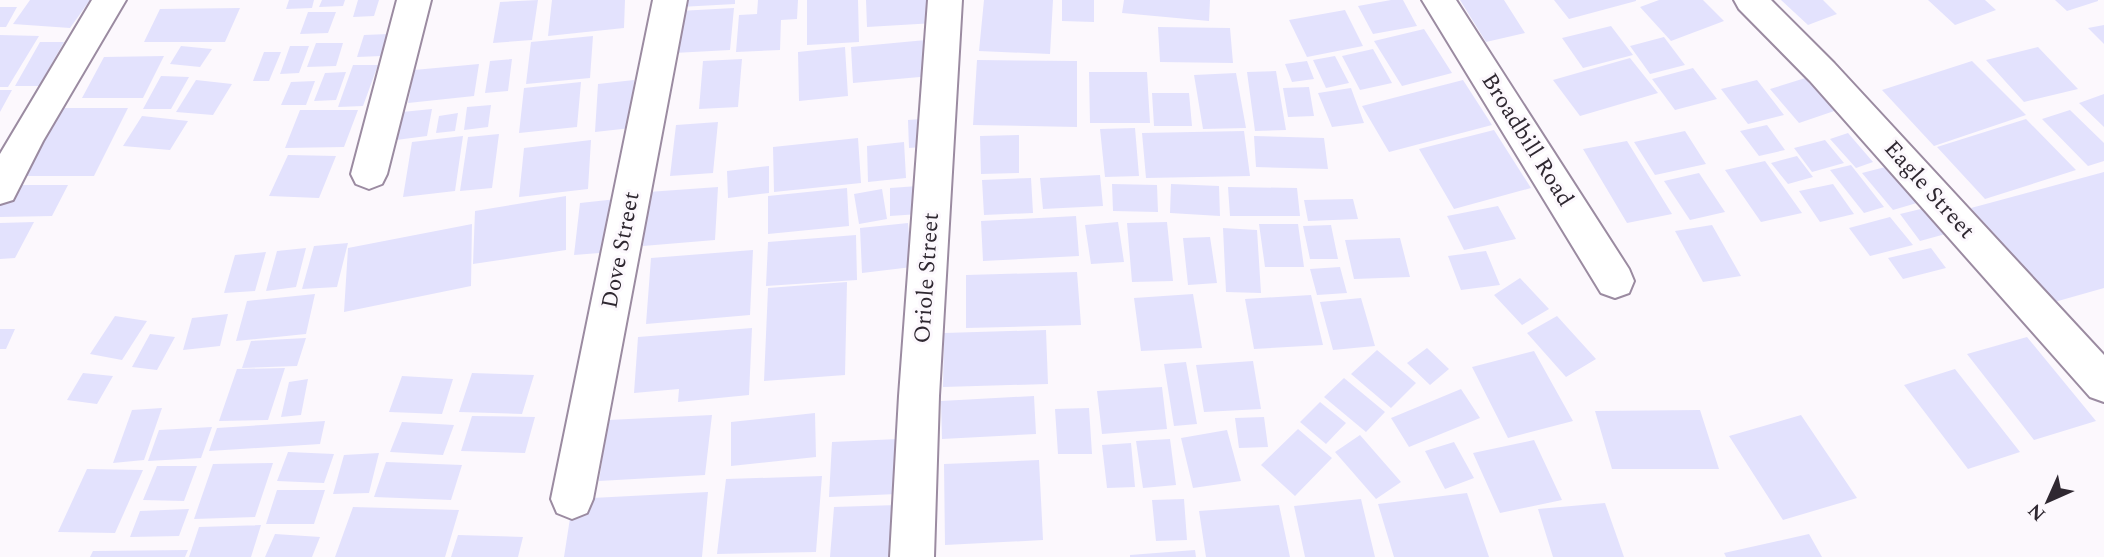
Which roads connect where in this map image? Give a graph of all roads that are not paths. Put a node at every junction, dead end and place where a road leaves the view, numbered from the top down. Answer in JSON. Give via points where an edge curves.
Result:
{"nodes":[{"id":1,"x":109,"y":0,"type":"edge"},
{"id":2,"x":414,"y":0,"type":"edge"},
{"id":3,"x":670,"y":0,"type":"edge"},
{"id":4,"x":946,"y":0,"type":"edge"},
{"id":5,"x":1438,"y":0,"type":"edge"},
{"id":6,"x":1751,"y":0,"type":"edge"},
{"id":7,"x":369,"y":174,"type":"dead end"},
{"id":8,"x":0,"y":189,"type":"edge"},
{"id":9,"x":1615,"y":281,"type":"dead end"},
{"id":10,"x":2104,"y":384,"type":"edge"},
{"id":11,"x":572,"y":499,"type":"dead end"},
{"id":12,"x":912,"y":557,"type":"edge"}],
"edges":[{"from":1,"to":8,"type":"street"},
{"from":2,"to":7,"type":"street"},
{"from":3,"to":11,"type":"street","name":"Dove Street"},
{"from":4,"to":12,"type":"street","name":"Oriole Street"},
{"from":5,"to":9,"type":"street","name":"Broadbill Road"},
{"from":6,"to":10,"type":"street","name":"Eagle Street","via":[[1822,72]]}]}
